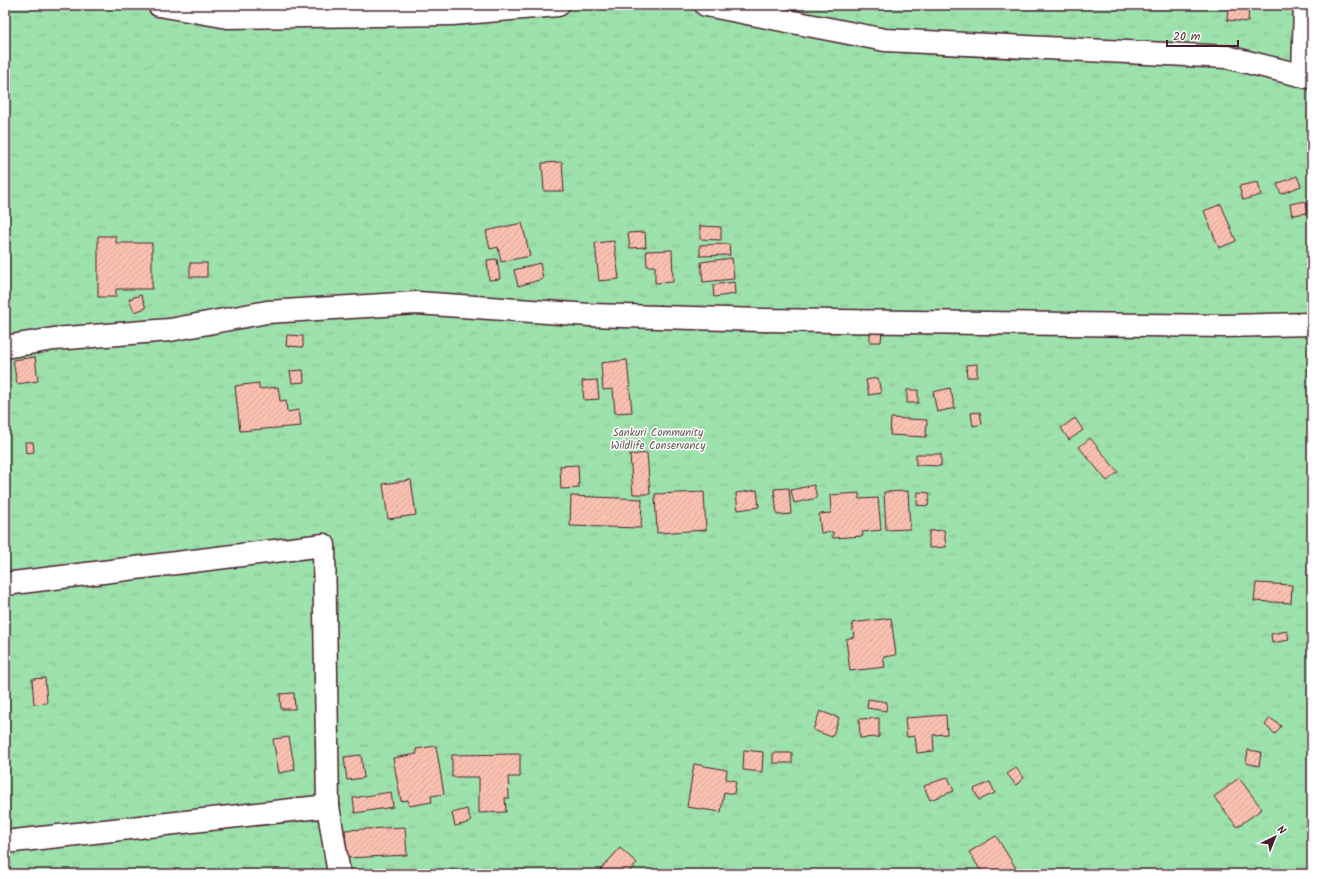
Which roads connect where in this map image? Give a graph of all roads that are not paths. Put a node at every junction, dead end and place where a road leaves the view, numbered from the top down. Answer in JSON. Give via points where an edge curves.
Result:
{"nodes":[{"id":1,"x":159,"y":5,"type":"edge"},
{"id":2,"x":558,"y":5,"type":"edge"},
{"id":3,"x":706,"y":5,"type":"edge"},
{"id":4,"x":1305,"y":5,"type":"edge"},
{"id":5,"x":1307,"y":77,"type":"edge"},
{"id":6,"x":1312,"y":324,"type":"edge"},
{"id":7,"x":5,"y":347,"type":"edge"},
{"id":8,"x":5,"y":584,"type":"edge"},
{"id":9,"x":328,"y":806,"type":"junction"},
{"id":10,"x":5,"y":842,"type":"edge"},
{"id":11,"x":339,"y":874,"type":"edge"}],
"edges":[{"from":1,"to":2,"type":"street","via":[[228,17],[452,14]]},
{"from":3,"to":5,"type":"street","via":[[884,40],[1227,57]]},
{"from":4,"to":5,"type":"street"},
{"from":6,"to":7,"type":"street","via":[[1226,326],[761,320],[590,315],[417,303],[267,312],[170,330],[54,339]]},
{"from":8,"to":9,"type":"street","via":[[324,545]]},
{"from":9,"to":10,"type":"street"},
{"from":9,"to":11,"type":"street"}]}
